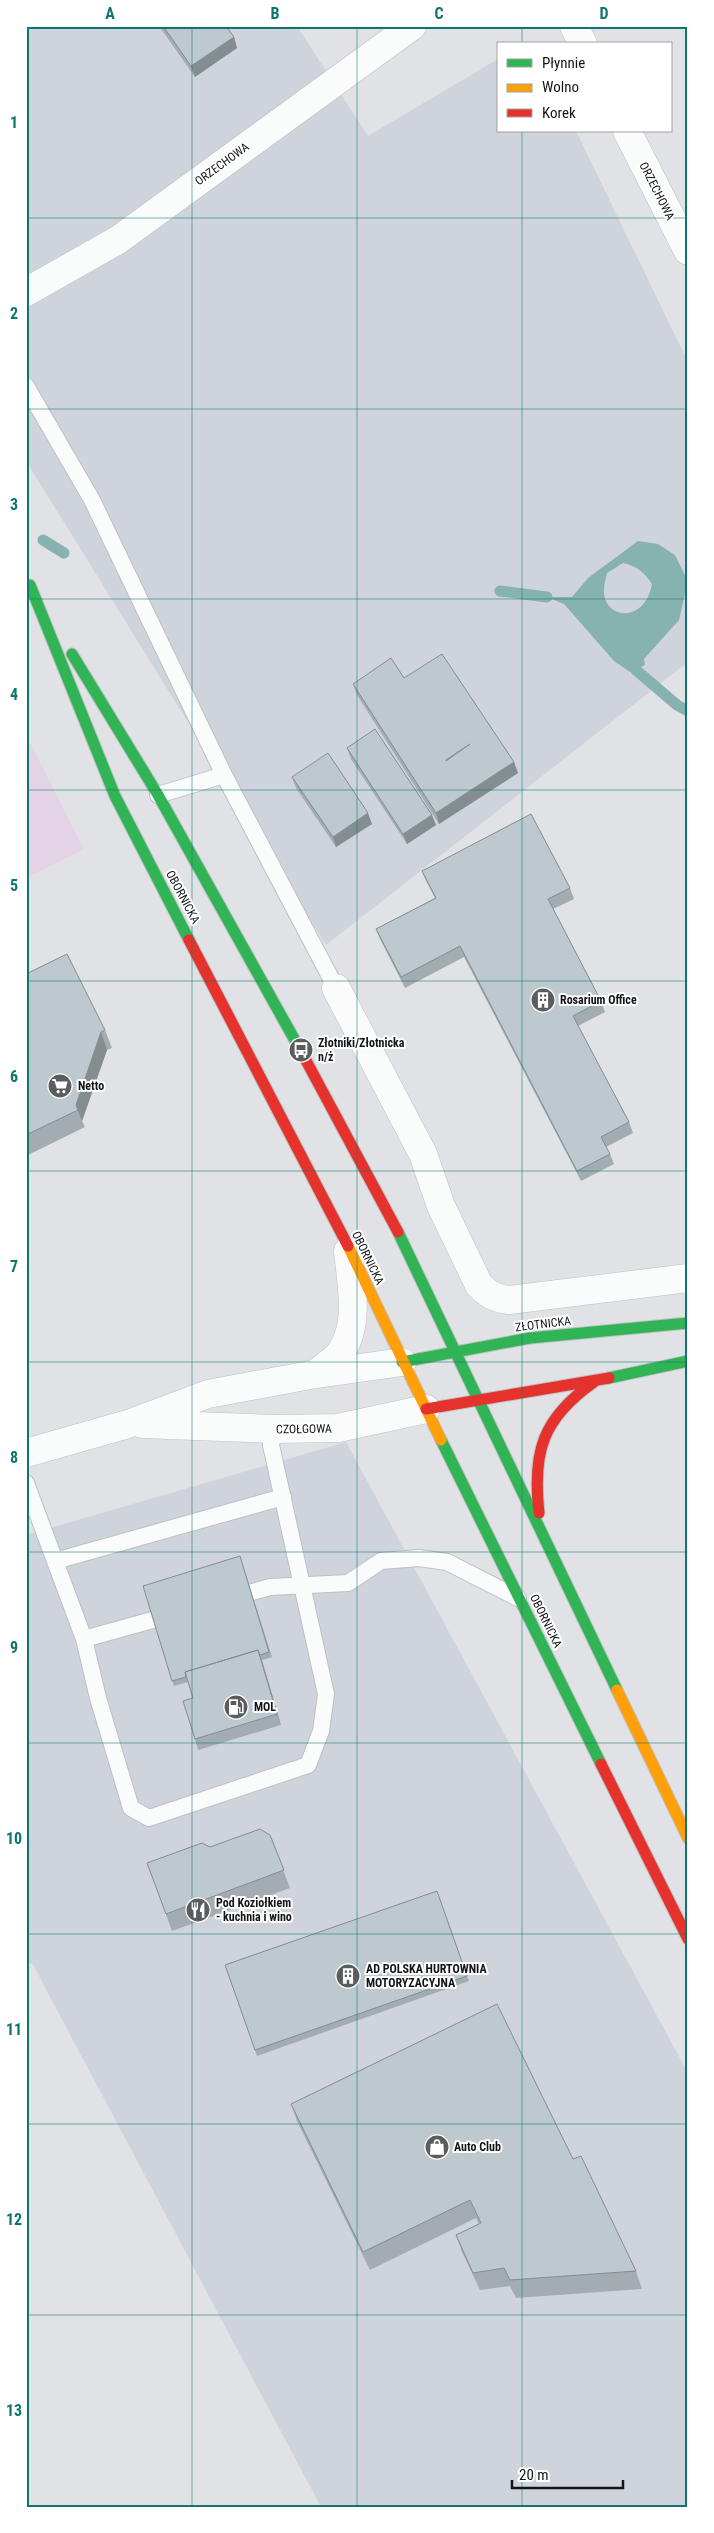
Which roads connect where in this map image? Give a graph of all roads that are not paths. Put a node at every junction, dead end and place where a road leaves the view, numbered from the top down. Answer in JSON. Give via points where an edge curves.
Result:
{"nodes":[{"id":1,"x":412,"y":26,"type":"edge"},
{"id":2,"x":574,"y":26,"type":"edge"},
{"id":3,"x":581,"y":42,"type":"edge"},
{"id":4,"x":628,"y":132,"type":"edge"},
{"id":5,"x":688,"y":251,"type":"edge"},
{"id":6,"x":26,"y":292,"type":"edge"},
{"id":7,"x":26,"y":386,"type":"edge"},
{"id":8,"x":28,"y":581,"type":"edge"},
{"id":9,"x":224,"y":775,"type":"junction"},
{"id":10,"x":158,"y":795,"type":"junction"},
{"id":11,"x":336,"y":988,"type":"joint"},
{"id":12,"x":348,"y":1247,"type":"junction"},
{"id":13,"x":688,"y":1278,"type":"edge"},
{"id":14,"x":688,"y":1323,"type":"edge"},
{"id":15,"x":456,"y":1350,"type":"junction"},
{"id":16,"x":688,"y":1361,"type":"edge"},
{"id":17,"x":402,"y":1362,"type":"junction"},
{"id":18,"x":315,"y":1374,"type":"junction"},
{"id":19,"x":594,"y":1381,"type":"junction"},
{"id":20,"x":477,"y":1399,"type":"junction"},
{"id":21,"x":426,"y":1409,"type":"junction"},
{"id":22,"x":128,"y":1424,"type":"junction"},
{"id":23,"x":274,"y":1429,"type":"junction"},
{"id":24,"x":26,"y":1453,"type":"edge"},
{"id":25,"x":26,"y":1483,"type":"edge"},
{"id":26,"x":283,"y":1497,"type":"junction"},
{"id":27,"x":541,"y":1527,"type":"junction"},
{"id":28,"x":55,"y":1561,"type":"junction"},
{"id":29,"x":304,"y":1586,"type":"junction"},
{"id":30,"x":519,"y":1598,"type":"junction"},
{"id":31,"x":214,"y":1603,"type":"edge"},
{"id":32,"x":186,"y":1611,"type":"edge"},
{"id":33,"x":84,"y":1639,"type":"junction"},
{"id":34,"x":688,"y":1838,"type":"edge"},
{"id":35,"x":688,"y":1939,"type":"edge"}],
"edges":[{"from":1,"to":6,"type":"street","name":"ORZECHOWA","via":[[118,240]]},
{"from":2,"to":3,"type":"street"},
{"from":4,"to":5,"type":"street","name":"ORZECHOWA"},
{"from":7,"to":9,"type":"lane","via":[[92,500]]},
{"from":8,"to":10,"type":"main road","name":"OBORNICKA"},
{"from":8,"to":12,"type":"main road","name":"OBORNICKA","via":[[115,796]]},
{"from":9,"to":10,"type":"lane"},
{"from":9,"to":11,"type":"lane"},
{"from":10,"to":15,"type":"main road","name":"OBORNICKA","via":[[301,1050],[395,1226]]},
{"from":11,"to":13,"type":"street","via":[[423,1154],[441,1206],[484,1290],[498,1299],[509,1300]]},
{"from":12,"to":17,"type":"main road","name":"OBORNICKA"},
{"from":12,"to":18,"type":"street","via":[[353,1301],[347,1340],[339,1355]]},
{"from":14,"to":15,"type":"main road","name":"ZŁOTNICKA","via":[[530,1338]]},
{"from":15,"to":17,"type":"main road","name":"ZŁOTNICKA"},
{"from":15,"to":20,"type":"main road","name":"OBORNICKA"},
{"from":16,"to":19,"type":"main road","name":"CZOŁGOWA"},
{"from":17,"to":18,"type":"street","name":"CZOŁGOWA"},
{"from":17,"to":21,"type":"main road","name":"OBORNICKA"},
{"from":18,"to":22,"type":"street","name":"CZOŁGOWA","via":[[208,1394]]},
{"from":19,"to":20,"type":"main road","name":"CZOŁGOWA"},
{"from":19,"to":27,"type":"main road","via":[[561,1408],[537,1462]]},
{"from":20,"to":21,"type":"main road","name":"CZOŁGOWA"},
{"from":20,"to":27,"type":"main road"},
{"from":21,"to":23,"type":"street","name":"CZOŁGOWA","via":[[338,1428]]},
{"from":21,"to":30,"type":"main road","name":"OBORNICKA"},
{"from":22,"to":23,"type":"street","name":"CZOŁGOWA"},
{"from":22,"to":24,"type":"street","name":"CZOŁGOWA"},
{"from":23,"to":26,"type":"lane","via":[[271,1445]]},
{"from":25,"to":28,"type":"lane"},
{"from":26,"to":28,"type":"lane"},
{"from":26,"to":29,"type":"lane"},
{"from":27,"to":34,"type":"main road"},
{"from":28,"to":33,"type":"lane"},
{"from":29,"to":30,"type":"lane","via":[[348,1583],[381,1561],[419,1558],[446,1562]]},
{"from":29,"to":31,"type":"lane","via":[[270,1587]]},
{"from":29,"to":33,"type":"lane","via":[[326,1694],[320,1731],[308,1765],[149,1818],[131,1808]]},
{"from":30,"to":35,"type":"main road","name":"OBORNICKA"},
{"from":32,"to":33,"type":"lane"}]}
